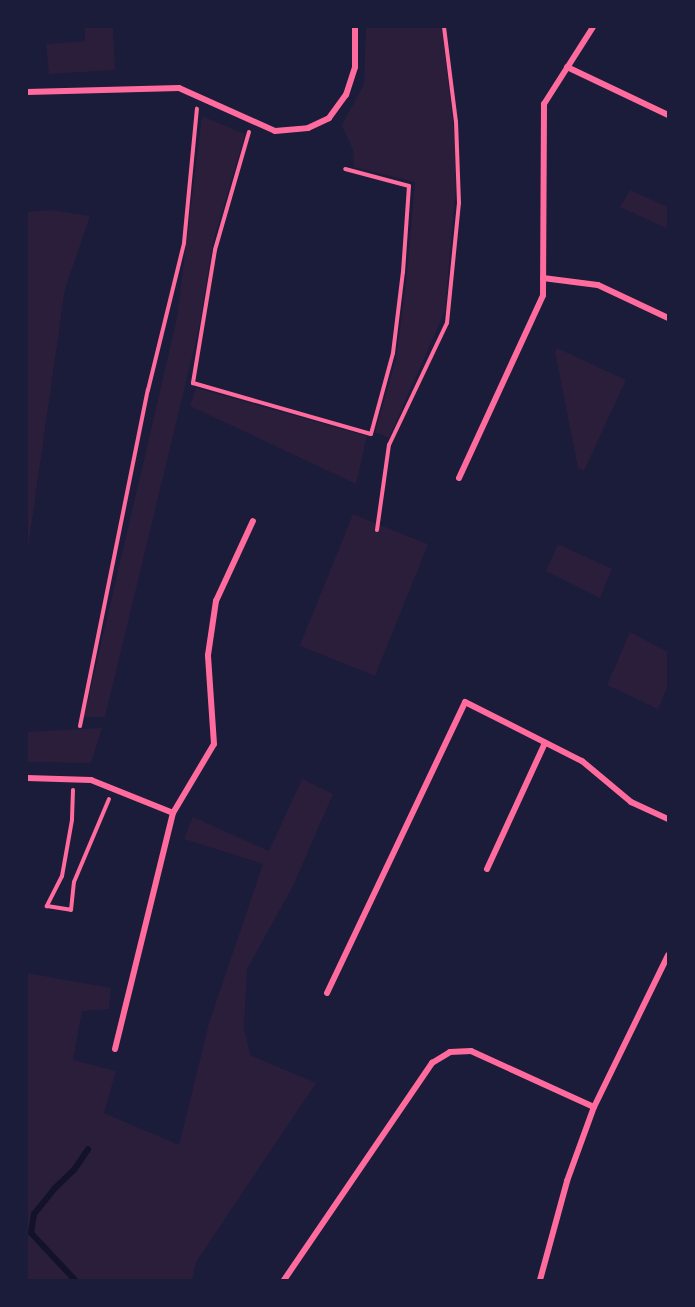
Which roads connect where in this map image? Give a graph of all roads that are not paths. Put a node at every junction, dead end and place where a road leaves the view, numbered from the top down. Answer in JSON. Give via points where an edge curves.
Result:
{"nodes":[{"id":1,"x":355,"y":27,"type":"edge"},
{"id":2,"x":593,"y":27,"type":"edge"},
{"id":3,"x":567,"y":67,"type":"junction"},
{"id":4,"x":27,"y":92,"type":"edge"},
{"id":5,"x":668,"y":115,"type":"edge"},
{"id":6,"x":543,"y":278,"type":"junction"},
{"id":7,"x":668,"y":318,"type":"edge"},
{"id":8,"x":459,"y":478,"type":"dead end"},
{"id":9,"x":253,"y":521,"type":"dead end"},
{"id":10,"x":545,"y":743,"type":"junction"},
{"id":11,"x":27,"y":778,"type":"edge"},
{"id":12,"x":173,"y":813,"type":"junction"},
{"id":13,"x":668,"y":819,"type":"edge"},
{"id":14,"x":487,"y":869,"type":"dead end"},
{"id":15,"x":668,"y":955,"type":"edge"},
{"id":16,"x":327,"y":993,"type":"dead end"},
{"id":17,"x":114,"y":1048,"type":"dead end"},
{"id":18,"x":594,"y":1107,"type":"junction"},
{"id":19,"x":284,"y":1280,"type":"edge"},
{"id":20,"x":540,"y":1280,"type":"edge"}],
"edges":[{"from":1,"to":4,"type":"street","via":[[355,67],[346,94],[329,118],[308,128],[275,131],[179,88]]},
{"from":2,"to":3,"type":"street"},
{"from":3,"to":5,"type":"street"},
{"from":3,"to":6,"type":"street","via":[[544,104]]},
{"from":6,"to":7,"type":"street","via":[[598,285]]},
{"from":6,"to":8,"type":"street","via":[[543,295]]},
{"from":9,"to":12,"type":"street","via":[[216,601],[208,655],[214,744]]},
{"from":10,"to":13,"type":"street","via":[[582,761],[631,802]]},
{"from":10,"to":14,"type":"street"},
{"from":10,"to":16,"type":"street","via":[[465,702]]},
{"from":11,"to":12,"type":"street","via":[[91,780]]},
{"from":12,"to":17,"type":"street"},
{"from":15,"to":18,"type":"street"},
{"from":18,"to":19,"type":"street","via":[[471,1051],[450,1052],[432,1063]]},
{"from":18,"to":20,"type":"street","via":[[567,1180]]}]}
